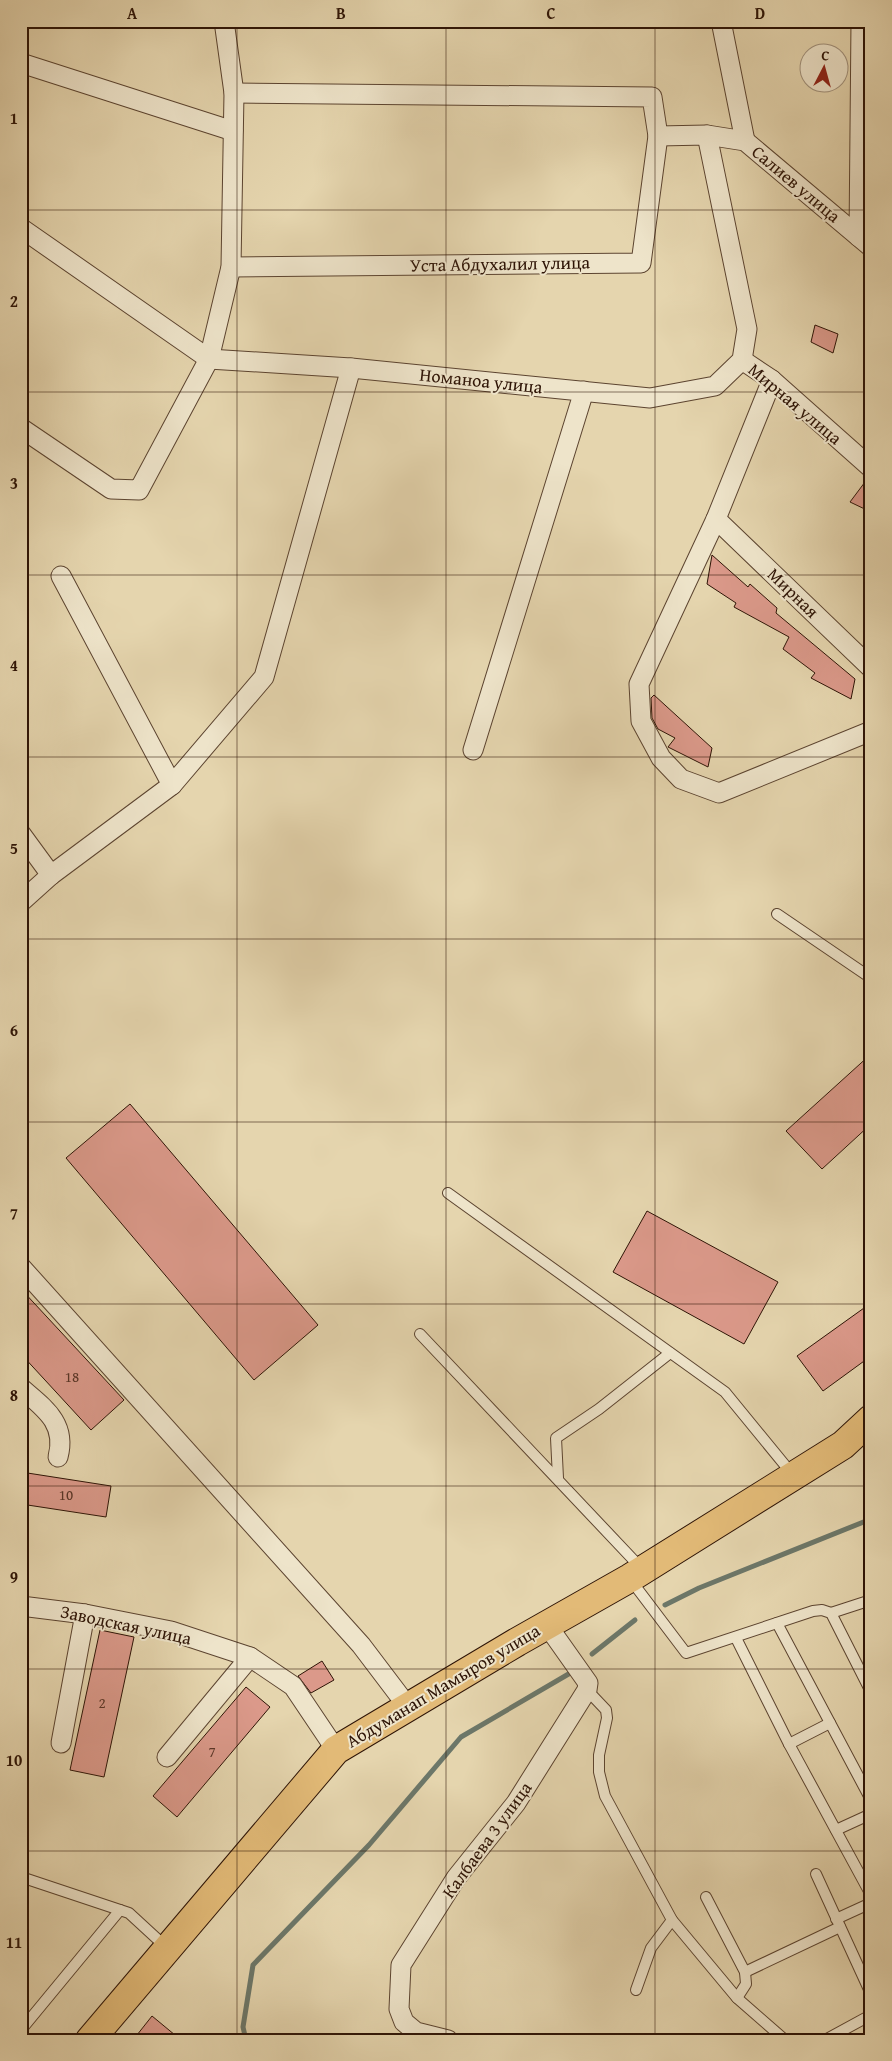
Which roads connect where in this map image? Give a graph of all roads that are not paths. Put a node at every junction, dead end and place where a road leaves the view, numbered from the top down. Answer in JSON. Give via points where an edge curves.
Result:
{"nodes":[{"id":1,"x":224,"y":21,"type":"edge"},
{"id":2,"x":721,"y":21,"type":"edge"},
{"id":3,"x":861,"y":21,"type":"edge"},
{"id":4,"x":21,"y":63,"type":"edge"},
{"id":5,"x":234,"y":93,"type":"junction"},
{"id":6,"x":233,"y":132,"type":"junction"},
{"id":7,"x":707,"y":135,"type":"junction"},
{"id":8,"x":658,"y":136,"type":"junction"},
{"id":9,"x":745,"y":141,"type":"junction"},
{"id":10,"x":21,"y":228,"type":"edge"},
{"id":11,"x":865,"y":242,"type":"edge"},
{"id":12,"x":232,"y":267,"type":"junction"},
{"id":13,"x":209,"y":359,"type":"junction"},
{"id":14,"x":742,"y":360,"type":"junction"},
{"id":15,"x":351,"y":368,"type":"junction"},
{"id":16,"x":772,"y":380,"type":"junction"},
{"id":17,"x":584,"y":391,"type":"junction"},
{"id":18,"x":21,"y":428,"type":"edge"},
{"id":19,"x":871,"y":468,"type":"edge"},
{"id":20,"x":716,"y":519,"type":"junction"},
{"id":21,"x":62,"y":576,"type":"dead end"},
{"id":22,"x":871,"y":668,"type":"edge"},
{"id":23,"x":871,"y":731,"type":"edge"},
{"id":24,"x":473,"y":750,"type":"dead end"},
{"id":25,"x":172,"y":785,"type":"junction"},
{"id":26,"x":21,"y":834,"type":"edge"},
{"id":27,"x":51,"y":875,"type":"junction"},
{"id":28,"x":21,"y":902,"type":"edge"},
{"id":29,"x":777,"y":914,"type":"dead end"},
{"id":30,"x":871,"y":978,"type":"edge"},
{"id":31,"x":448,"y":1194,"type":"dead end"},
{"id":32,"x":21,"y":1267,"type":"edge"},
{"id":33,"x":420,"y":1334,"type":"dead end"},
{"id":34,"x":670,"y":1353,"type":"junction"},
{"id":35,"x":21,"y":1388,"type":"edge"},
{"id":36,"x":871,"y":1419,"type":"edge"},
{"id":37,"x":58,"y":1458,"type":"dead end"},
{"id":38,"x":794,"y":1476,"type":"junction"},
{"id":39,"x":558,"y":1478,"type":"junction"},
{"id":40,"x":636,"y":1574,"type":"junction"},
{"id":41,"x":869,"y":1604,"type":"edge"},
{"id":42,"x":21,"y":1606,"type":"edge"},
{"id":43,"x":831,"y":1613,"type":"junction"},
{"id":44,"x":85,"y":1614,"type":"junction"},
{"id":45,"x":778,"y":1623,"type":"junction"},
{"id":46,"x":547,"y":1625,"type":"junction"},
{"id":47,"x":736,"y":1638,"type":"junction"},
{"id":48,"x":250,"y":1657,"type":"junction"},
{"id":49,"x":587,"y":1690,"type":"junction"},
{"id":50,"x":871,"y":1692,"type":"edge"},
{"id":51,"x":408,"y":1707,"type":"junction"},
{"id":52,"x":830,"y":1723,"type":"junction"},
{"id":53,"x":62,"y":1743,"type":"dead end"},
{"id":54,"x":789,"y":1744,"type":"junction"},
{"id":55,"x":336,"y":1750,"type":"junction"},
{"id":56,"x":167,"y":1757,"type":"dead end"},
{"id":57,"x":871,"y":1800,"type":"edge"},
{"id":58,"x":871,"y":1814,"type":"edge"},
{"id":59,"x":836,"y":1830,"type":"junction"},
{"id":60,"x":816,"y":1874,"type":"dead end"},
{"id":61,"x":21,"y":1877,"type":"edge"},
{"id":62,"x":871,"y":1895,"type":"edge"},
{"id":63,"x":706,"y":1897,"type":"dead end"},
{"id":64,"x":871,"y":1902,"type":"edge"},
{"id":65,"x":120,"y":1910,"type":"junction"},
{"id":66,"x":672,"y":1920,"type":"junction"},
{"id":67,"x":838,"y":1923,"type":"junction"},
{"id":68,"x":168,"y":1948,"type":"junction"},
{"id":69,"x":745,"y":1972,"type":"junction"},
{"id":70,"x":636,"y":1990,"type":"dead end"},
{"id":71,"x":871,"y":1994,"type":"edge"},
{"id":72,"x":737,"y":1998,"type":"junction"},
{"id":73,"x":871,"y":2015,"type":"edge"},
{"id":74,"x":21,"y":2030,"type":"edge"},
{"id":75,"x":90,"y":2040,"type":"edge"},
{"id":76,"x":448,"y":2040,"type":"edge"},
{"id":77,"x":785,"y":2040,"type":"edge"},
{"id":78,"x":825,"y":2040,"type":"edge"}],
"edges":[{"from":1,"to":5,"type":"street"},
{"from":2,"to":9,"type":"street"},
{"from":3,"to":11,"type":"street"},
{"from":4,"to":6,"type":"street"},
{"from":5,"to":6,"type":"street"},
{"from":5,"to":8,"type":"street","name":"Уста Абдухалил улица","via":[[652,97]]},
{"from":6,"to":12,"type":"street"},
{"from":7,"to":8,"type":"street"},
{"from":7,"to":9,"type":"street"},
{"from":7,"to":14,"type":"street","via":[[747,329]]},
{"from":8,"to":12,"type":"street","name":"Уста Абдухалил улица","via":[[641,263]]},
{"from":9,"to":11,"type":"street","name":"Салиев улица"},
{"from":10,"to":13,"type":"street"},
{"from":12,"to":13,"type":"street"},
{"from":13,"to":15,"type":"street","name":"Номаноа улица"},
{"from":13,"to":18,"type":"street","via":[[139,490],[111,490]]},
{"from":14,"to":16,"type":"street","name":"Мирная улица"},
{"from":14,"to":17,"type":"street","name":"Номаноа улица","via":[[715,386],[650,398]]},
{"from":15,"to":17,"type":"street","name":"Номаноа улица"},
{"from":15,"to":25,"type":"street","via":[[264,677]]},
{"from":16,"to":19,"type":"street","name":"Мирная улица"},
{"from":16,"to":20,"type":"street"},
{"from":17,"to":24,"type":"street"},
{"from":20,"to":22,"type":"street","name":"Мирная"},
{"from":20,"to":23,"type":"street","via":[[639,684],[640,721],[661,758],[681,779],[719,793]]},
{"from":21,"to":25,"type":"street"},
{"from":25,"to":27,"type":"street"},
{"from":26,"to":27,"type":"street"},
{"from":27,"to":28,"type":"street"},
{"from":29,"to":30,"type":"lane"},
{"from":31,"to":34,"type":"lane"},
{"from":32,"to":51,"type":"street","via":[[361,1645]]},
{"from":33,"to":39,"type":"lane"},
{"from":34,"to":38,"type":"lane","via":[[725,1392]]},
{"from":34,"to":39,"type":"lane","via":[[556,1438]]},
{"from":35,"to":37,"type":"street","via":[[54,1418],[61,1445]]},
{"from":36,"to":38,"type":"main road","name":"Абдуманап Мамыров улица","via":[[843,1445]]},
{"from":38,"to":40,"type":"main road","name":"Абдуманап Мамыров улица"},
{"from":39,"to":40,"type":"lane"},
{"from":40,"to":46,"type":"main road","name":"Абдуманап Мамыров улица"},
{"from":40,"to":47,"type":"lane","via":[[683,1652],[691,1654]]},
{"from":41,"to":43,"type":"lane"},
{"from":42,"to":44,"type":"street","name":"Заводская улица"},
{"from":43,"to":45,"type":"lane","via":[[813,1611]]},
{"from":43,"to":50,"type":"lane"},
{"from":44,"to":48,"type":"street","name":"Заводская улица","via":[[171,1631]]},
{"from":44,"to":53,"type":"street"},
{"from":45,"to":47,"type":"lane"},
{"from":45,"to":52,"type":"lane"},
{"from":46,"to":49,"type":"street","via":[[588,1684]]},
{"from":46,"to":51,"type":"main road","name":"Абдуманап Мамыров улица"},
{"from":47,"to":54,"type":"lane"},
{"from":48,"to":55,"type":"street","name":"Заводская улица","via":[[293,1686]]},
{"from":48,"to":56,"type":"street"},
{"from":49,"to":66,"type":"lane","via":[[606,1710],[599,1755],[605,1796]]},
{"from":49,"to":76,"type":"street","name":"Калбаева 3 улица","via":[[516,1803],[456,1878],[401,1965],[399,2010],[404,2022],[416,2032]]},
{"from":51,"to":55,"type":"main road","name":"Абдуманап Мамыров улица"},
{"from":52,"to":54,"type":"lane"},
{"from":52,"to":57,"type":"lane"},
{"from":54,"to":59,"type":"lane"},
{"from":55,"to":68,"type":"main road","name":"Абдуманап Мамыров улица"},
{"from":58,"to":59,"type":"lane"},
{"from":59,"to":62,"type":"lane"},
{"from":60,"to":67,"type":"lane"},
{"from":61,"to":65,"type":"lane"},
{"from":63,"to":69,"type":"lane"},
{"from":64,"to":67,"type":"lane"},
{"from":65,"to":68,"type":"lane","via":[[129,1913]]},
{"from":65,"to":74,"type":"lane"},
{"from":66,"to":70,"type":"lane","via":[[651,1948]]},
{"from":66,"to":72,"type":"lane"},
{"from":67,"to":69,"type":"lane"},
{"from":67,"to":71,"type":"lane"},
{"from":68,"to":75,"type":"main road","name":"Абдуманап Мамыров улица"},
{"from":69,"to":72,"type":"lane","via":[[746,1984]]},
{"from":72,"to":77,"type":"lane"},
{"from":73,"to":78,"type":"lane"}]}
